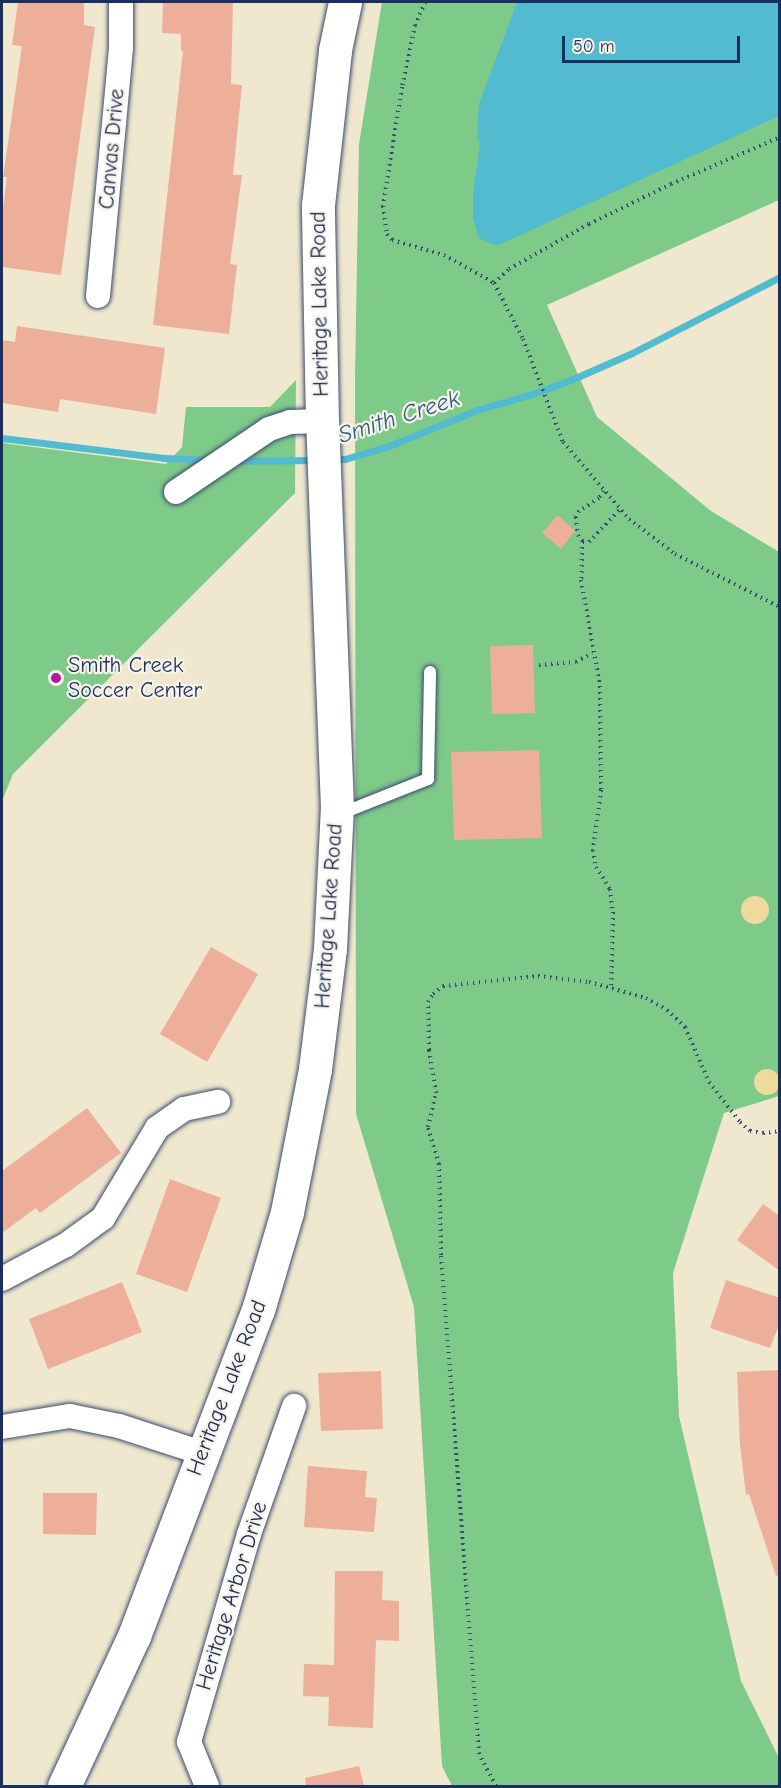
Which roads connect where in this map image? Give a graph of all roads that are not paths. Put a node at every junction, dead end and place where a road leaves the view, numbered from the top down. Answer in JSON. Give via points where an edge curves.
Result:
{"nodes":[{"id":1,"x":121,"y":2,"type":"edge"},
{"id":2,"x":345,"y":2,"type":"edge"},
{"id":3,"x":98,"y":296,"type":"dead end"},
{"id":4,"x":322,"y":421,"type":"junction"},
{"id":5,"x":176,"y":492,"type":"dead end"},
{"id":6,"x":430,"y":672,"type":"dead end"},
{"id":7,"x":337,"y":815,"type":"junction"},
{"id":8,"x":218,"y":1102,"type":"dead end"},
{"id":9,"x":2,"y":1279,"type":"edge"},
{"id":10,"x":294,"y":1406,"type":"dead end"},
{"id":11,"x":2,"y":1427,"type":"edge"},
{"id":12,"x":202,"y":1453,"type":"junction"},
{"id":13,"x":64,"y":1786,"type":"edge"},
{"id":14,"x":207,"y":1786,"type":"edge"}],
"edges":[{"from":1,"to":3,"type":"street","name":"Canvas Drive","via":[[121,47]]},
{"from":2,"to":4,"type":"main road","name":"Heritage Lake Road","via":[[335,50],[318,205]]},
{"from":4,"to":5,"type":"street","via":[[290,422],[268,429]]},
{"from":4,"to":7,"type":"main road","name":"Heritage Lake Road"},
{"from":6,"to":7,"type":"lane","via":[[428,779]]},
{"from":7,"to":12,"type":"main road","name":"Heritage Lake Road","via":[[330,949],[315,1069],[287,1212],[258,1310]]},
{"from":8,"to":9,"type":"street","via":[[184,1109],[157,1128],[103,1218],[66,1245]]},
{"from":10,"to":14,"type":"street","name":"Heritage Arbor Drive","via":[[249,1534],[189,1742]]},
{"from":11,"to":12,"type":"street","via":[[70,1416],[119,1426]]},
{"from":12,"to":13,"type":"main road","name":"Heritage Lake Road","via":[[134,1636]]}]}
